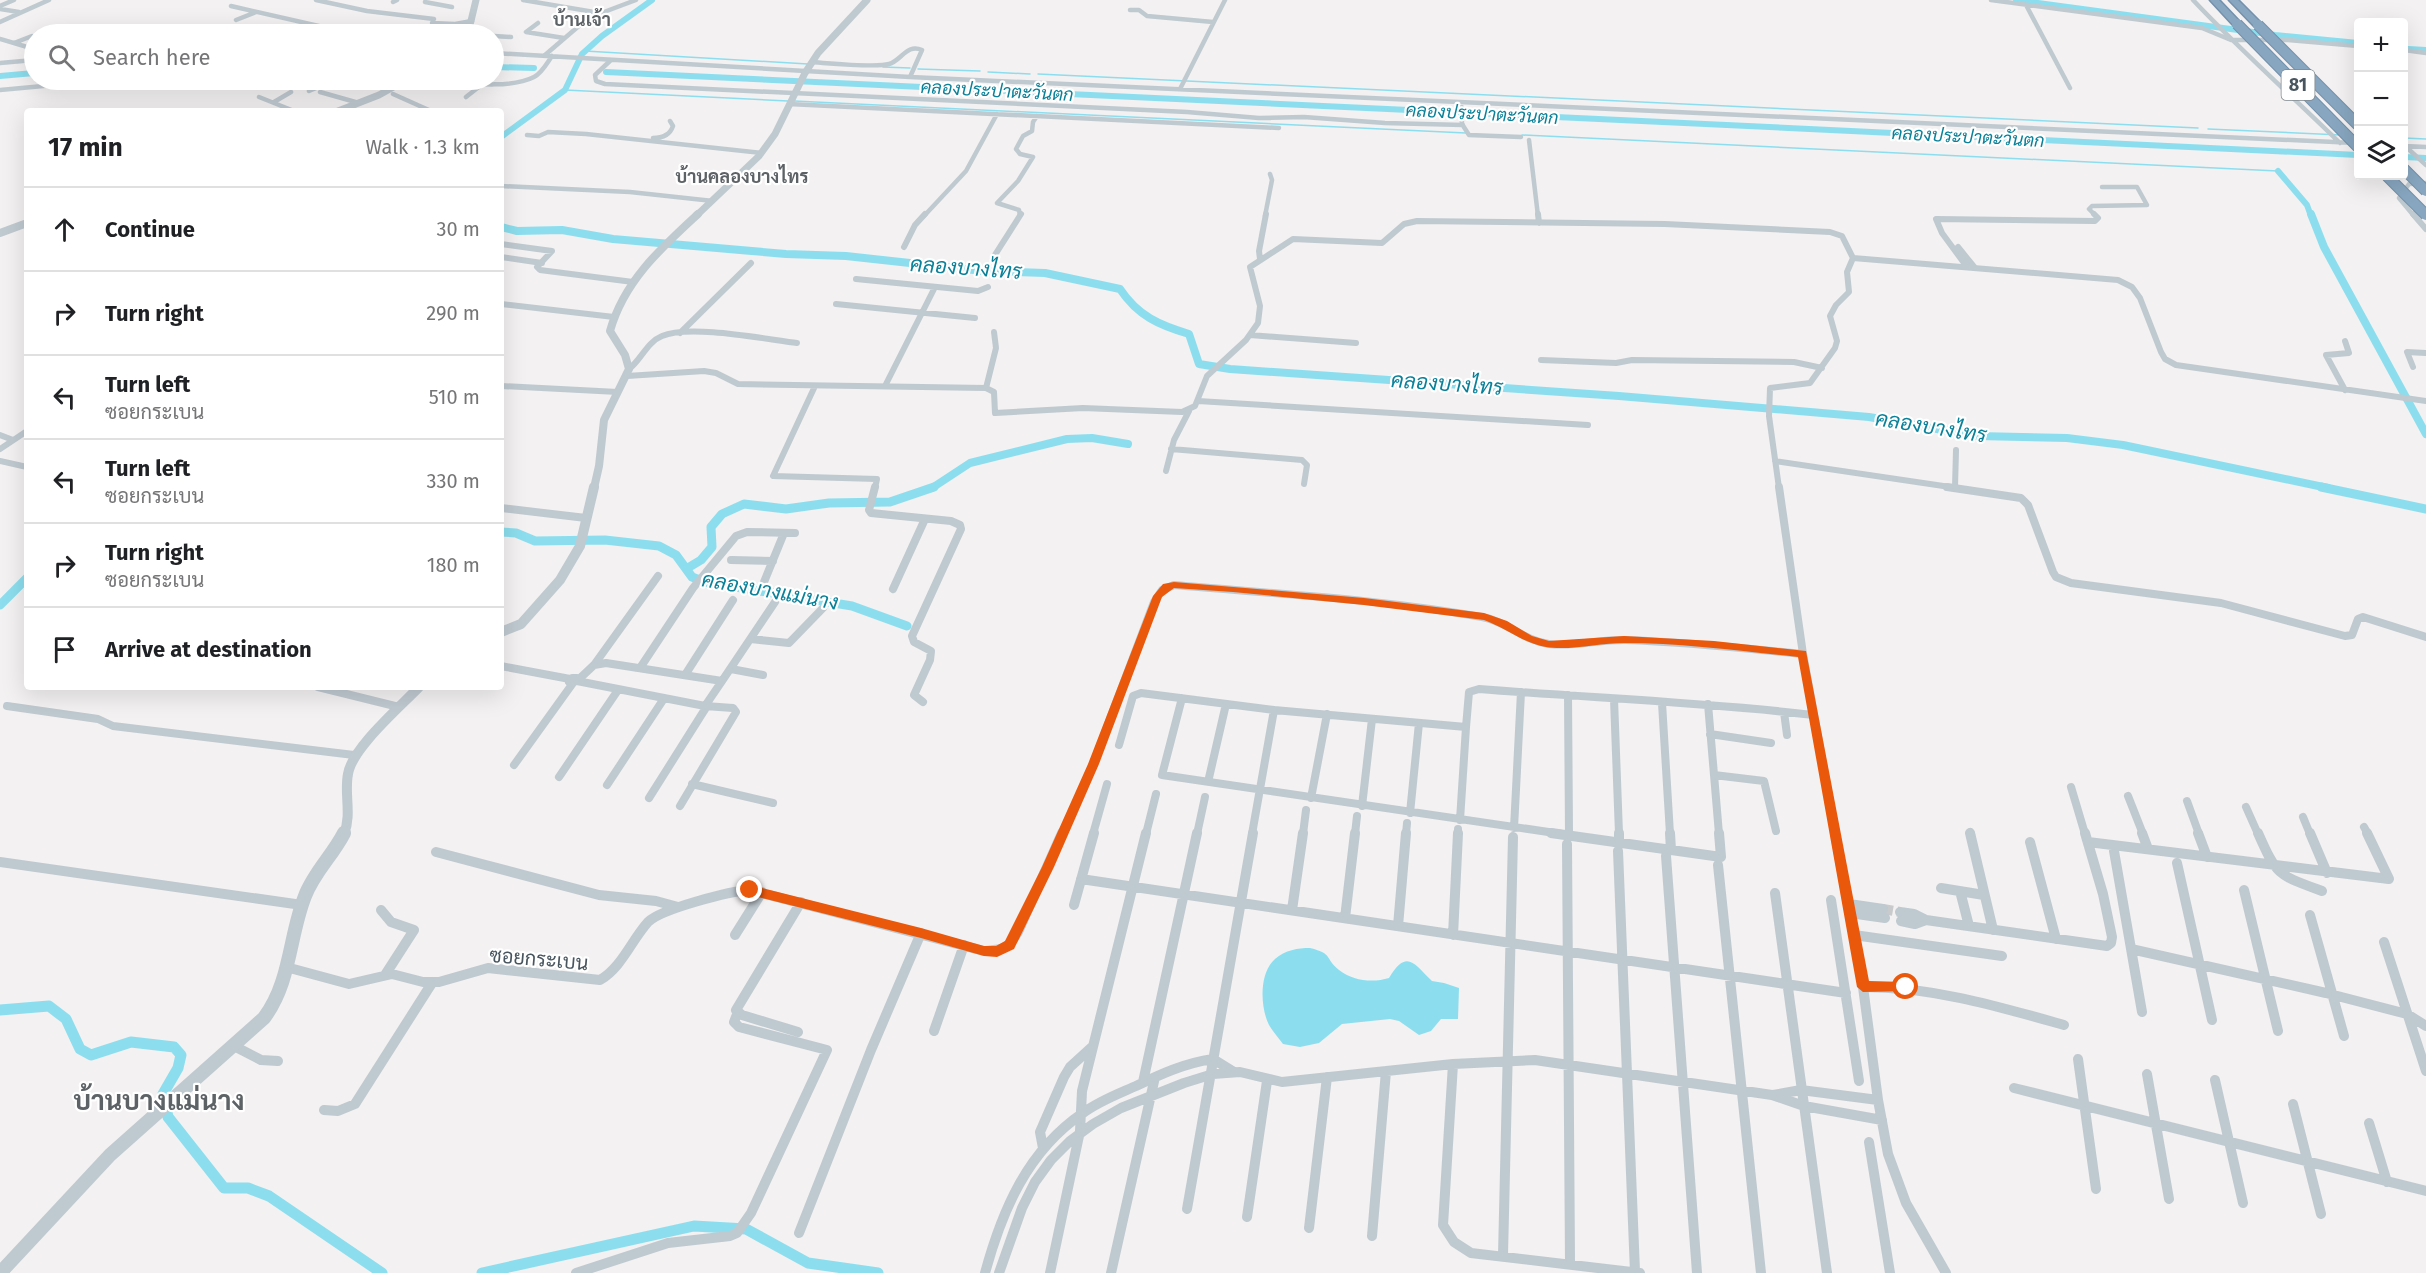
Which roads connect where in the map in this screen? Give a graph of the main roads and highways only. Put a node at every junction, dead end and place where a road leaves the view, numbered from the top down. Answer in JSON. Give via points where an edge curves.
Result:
{"nodes":[{"id":1,"x":2214,"y":0,"type":"edge"},
{"id":2,"x":2234,"y":0,"type":"edge"},
{"id":3,"x":2354,"y":120,"type":"edge"},
{"id":4,"x":2354,"y":141,"type":"edge"},
{"id":5,"x":2408,"y":174,"type":"edge"},
{"id":6,"x":2391,"y":180,"type":"edge"},
{"id":7,"x":2426,"y":191,"type":"edge"},
{"id":8,"x":2426,"y":215,"type":"edge"}],
"edges":[{"from":1,"to":4,"type":"highway","number":"81","bridge":true},
{"from":2,"to":3,"type":"highway","number":"81","bridge":true},
{"from":5,"to":7,"type":"highway","bridge":true},
{"from":6,"to":8,"type":"highway","bridge":true}]}
